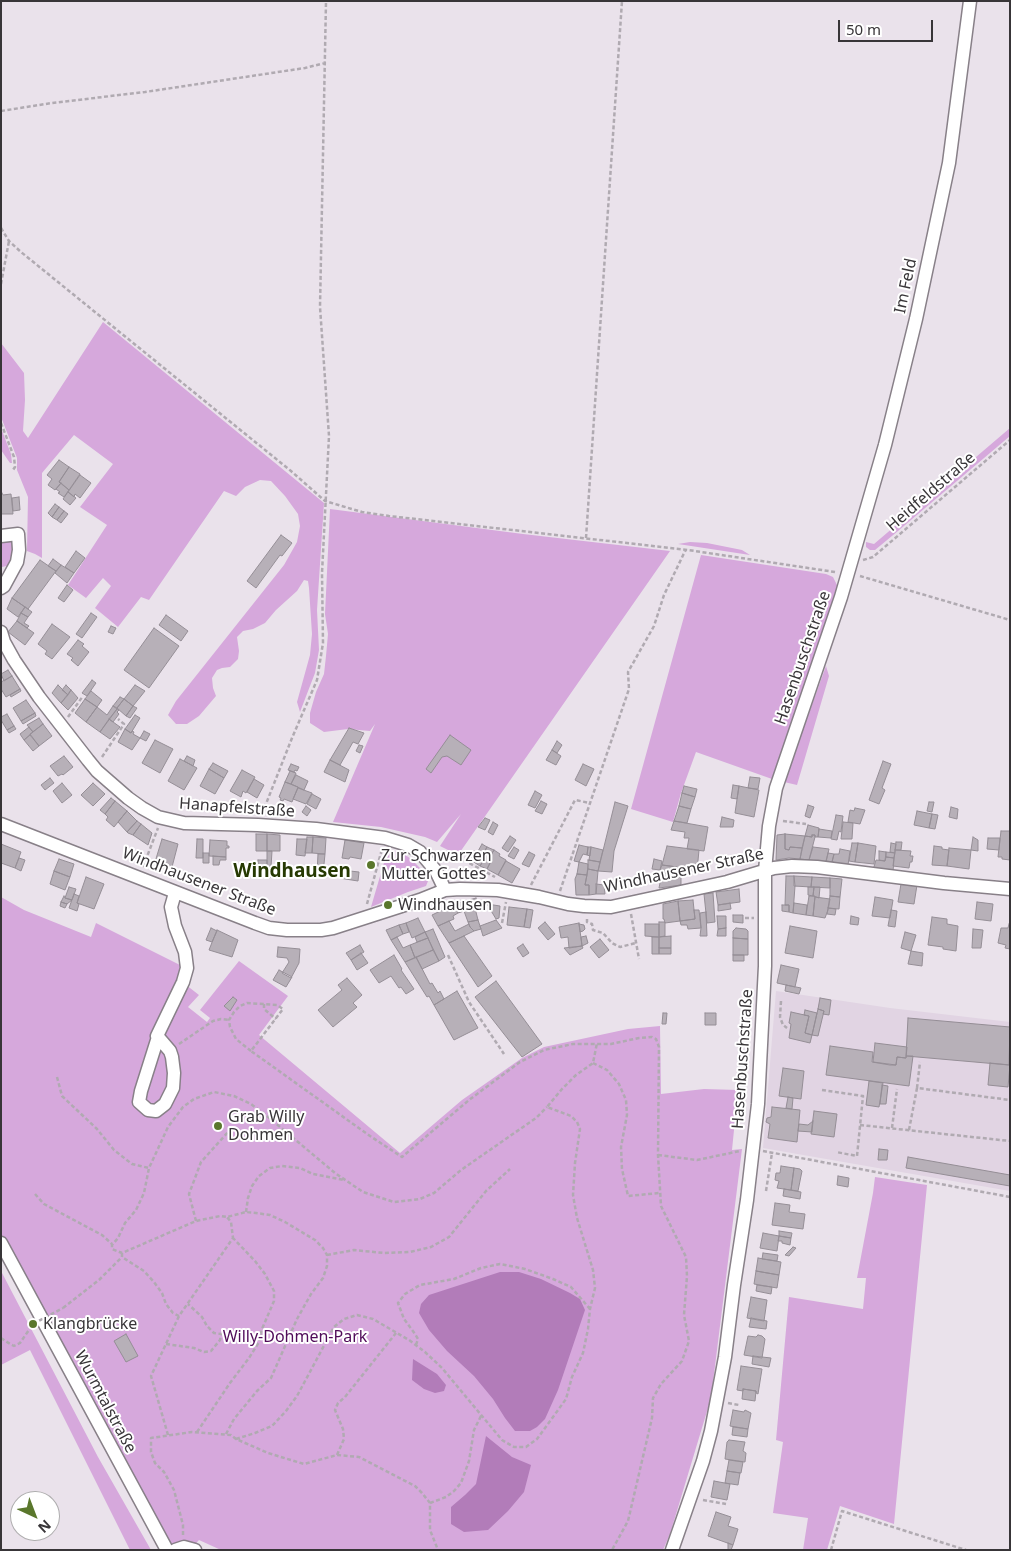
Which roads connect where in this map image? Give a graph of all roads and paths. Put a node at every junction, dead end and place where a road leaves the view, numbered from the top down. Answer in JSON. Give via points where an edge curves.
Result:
{"nodes":[{"id":1,"x":326,"y":1,"type":"edge"},
{"id":2,"x":622,"y":1,"type":"edge"},
{"id":3,"x":970,"y":1,"type":"edge"},
{"id":4,"x":325,"y":63,"type":"junction"},
{"id":5,"x":1,"y":111,"type":"edge"},
{"id":6,"x":1,"y":228,"type":"edge"},
{"id":7,"x":9,"y":241,"type":"junction"},
{"id":8,"x":1,"y":284,"type":"edge"},
{"id":9,"x":1,"y":423,"type":"edge"},
{"id":10,"x":1010,"y":440,"type":"edge"},
{"id":11,"x":13,"y":470,"type":"dead end"},
{"id":12,"x":326,"y":501,"type":"junction"},
{"id":13,"x":1,"y":536,"type":"edge"},
{"id":14,"x":586,"y":538,"type":"junction"},
{"id":15,"x":686,"y":549,"type":"junction"},
{"id":16,"x":866,"y":560,"type":"dead end"},
{"id":17,"x":848,"y":573,"type":"junction"},
{"id":18,"x":1,"y":588,"type":"edge"},
{"id":19,"x":1010,"y":620,"type":"edge"},
{"id":20,"x":1,"y":632,"type":"edge"},
{"id":21,"x":2,"y":636,"type":"edge"},
{"id":22,"x":83,"y":696,"type":"dead end"},
{"id":23,"x":118,"y":719,"type":"dead end"},
{"id":24,"x":60,"y":725,"type":"junction"},
{"id":25,"x":92,"y":765,"type":"junction"},
{"id":26,"x":590,"y":803,"type":"junction"},
{"id":27,"x":770,"y":819,"type":"junction"},
{"id":28,"x":1,"y":824,"type":"edge"},
{"id":29,"x":806,"y":824,"type":"dead end"},
{"id":30,"x":258,"y":825,"type":"junction"},
{"id":31,"x":385,"y":838,"type":"junction"},
{"id":32,"x":153,"y":839,"type":"dead end"},
{"id":33,"x":458,"y":857,"type":"dead end"},
{"id":34,"x":146,"y":860,"type":"dead end"},
{"id":35,"x":766,"y":871,"type":"junction"},
{"id":36,"x":495,"y":877,"type":"dead end"},
{"id":37,"x":1010,"y":889,"type":"edge"},
{"id":38,"x":445,"y":890,"type":"junction"},
{"id":39,"x":509,"y":891,"type":"junction"},
{"id":40,"x":175,"y":893,"type":"junction"},
{"id":41,"x":527,"y":895,"type":"junction"},
{"id":42,"x":556,"y":902,"type":"junction"},
{"id":43,"x":629,"y":903,"type":"junction"},
{"id":44,"x":584,"y":906,"type":"junction"},
{"id":45,"x":367,"y":917,"type":"junction"},
{"id":46,"x":502,"y":923,"type":"dead end"},
{"id":47,"x":636,"y":943,"type":"junction"},
{"id":48,"x":448,"y":955,"type":"dead end"},
{"id":49,"x":639,"y":958,"type":"dead end"},
{"id":50,"x":781,"y":1000,"type":"dead end"},
{"id":51,"x":264,"y":1004,"type":"junction"},
{"id":52,"x":276,"y":1019,"type":"junction"},
{"id":53,"x":229,"y":1020,"type":"junction"},
{"id":54,"x":787,"y":1028,"type":"dead end"},
{"id":55,"x":158,"y":1037,"type":"junction"},
{"id":56,"x":182,"y":1042,"type":"dead end"},
{"id":57,"x":597,"y":1043,"type":"junction"},
{"id":58,"x":251,"y":1051,"type":"junction"},
{"id":59,"x":504,"y":1054,"type":"dead end"},
{"id":60,"x":920,"y":1062,"type":"dead end"},
{"id":61,"x":593,"y":1063,"type":"junction"},
{"id":62,"x":57,"y":1077,"type":"dead end"},
{"id":63,"x":917,"y":1088,"type":"junction"},
{"id":64,"x":897,"y":1089,"type":"dead end"},
{"id":65,"x":822,"y":1090,"type":"dead end"},
{"id":66,"x":1010,"y":1100,"type":"edge"},
{"id":67,"x":548,"y":1107,"type":"junction"},
{"id":68,"x":860,"y":1125,"type":"junction"},
{"id":69,"x":892,"y":1128,"type":"junction"},
{"id":70,"x":909,"y":1130,"type":"junction"},
{"id":71,"x":229,"y":1131,"type":"dead end"},
{"id":72,"x":1010,"y":1141,"type":"edge"},
{"id":73,"x":752,"y":1149,"type":"junction"},
{"id":74,"x":772,"y":1152,"type":"junction"},
{"id":75,"x":836,"y":1152,"type":"dead end"},
{"id":76,"x":658,"y":1155,"type":"junction"},
{"id":77,"x":149,"y":1168,"type":"junction"},
{"id":78,"x":510,"y":1169,"type":"dead end"},
{"id":79,"x":346,"y":1180,"type":"junction"},
{"id":80,"x":766,"y":1190,"type":"dead end"},
{"id":81,"x":35,"y":1194,"type":"dead end"},
{"id":82,"x":659,"y":1194,"type":"junction"},
{"id":83,"x":1010,"y":1197,"type":"edge"},
{"id":84,"x":246,"y":1212,"type":"junction"},
{"id":85,"x":227,"y":1217,"type":"junction"},
{"id":86,"x":196,"y":1221,"type":"junction"},
{"id":87,"x":233,"y":1238,"type":"junction"},
{"id":88,"x":1,"y":1243,"type":"edge"},
{"id":89,"x":112,"y":1245,"type":"junction"},
{"id":90,"x":122,"y":1253,"type":"junction"},
{"id":91,"x":327,"y":1255,"type":"junction"},
{"id":92,"x":122,"y":1257,"type":"junction"},
{"id":93,"x":188,"y":1304,"type":"junction"},
{"id":94,"x":590,"y":1309,"type":"junction"},
{"id":95,"x":179,"y":1316,"type":"junction"},
{"id":96,"x":396,"y":1333,"type":"junction"},
{"id":97,"x":1,"y":1338,"type":"edge"},
{"id":98,"x":166,"y":1344,"type":"junction"},
{"id":99,"x":416,"y":1345,"type":"junction"},
{"id":100,"x":481,"y":1416,"type":"junction"},
{"id":101,"x":197,"y":1432,"type":"junction"},
{"id":102,"x":226,"y":1434,"type":"junction"},
{"id":103,"x":168,"y":1435,"type":"junction"},
{"id":104,"x":236,"y":1439,"type":"junction"},
{"id":105,"x":337,"y":1455,"type":"junction"},
{"id":106,"x":691,"y":1497,"type":"junction"},
{"id":107,"x":430,"y":1504,"type":"junction"},
{"id":108,"x":726,"y":1504,"type":"dead end"},
{"id":109,"x":185,"y":1549,"type":"edge"},
{"id":110,"x":167,"y":1550,"type":"edge"},
{"id":111,"x":438,"y":1550,"type":"edge"},
{"id":112,"x":612,"y":1550,"type":"edge"},
{"id":113,"x":672,"y":1550,"type":"edge"},
{"id":114,"x":831,"y":1550,"type":"edge"},
{"id":115,"x":966,"y":1550,"type":"edge"}],
"edges":[{"from":1,"to":4,"type":"path"},
{"from":2,"to":14,"type":"path"},
{"from":3,"to":17,"type":"street","name":"Im Feld","via":[[949,163],[916,319],[885,445]]},
{"from":4,"to":5,"type":"path"},
{"from":4,"to":12,"type":"path","via":[[320,307],[329,436]]},
{"from":6,"to":7,"type":"path"},
{"from":7,"to":8,"type":"path"},
{"from":7,"to":12,"type":"path"},
{"from":9,"to":11,"type":"path","via":[[14,457]]},
{"from":10,"to":16,"type":"path","name":"Heidfeldstraße"},
{"from":12,"to":14,"type":"path","via":[[389,516]]},
{"from":12,"to":30,"type":"path","via":[[321,662],[317,680]]},
{"from":13,"to":18,"type":"street","via":[[18,534],[19,550],[17,562]]},
{"from":14,"to":15,"type":"path"},
{"from":15,"to":17,"type":"path"},
{"from":15,"to":26,"type":"path","via":[[664,595],[654,626],[628,672],[629,689]]},
{"from":17,"to":19,"type":"path"},
{"from":17,"to":27,"type":"street","name":"Hasenbuschstraße","via":[[776,788]]},
{"from":20,"to":21,"type":"street","name":"Hanapfelstraße"},
{"from":21,"to":24,"type":"street","name":"Hanapfelstraße","via":[[14,660]]},
{"from":22,"to":24,"type":"path"},
{"from":23,"to":25,"type":"path","via":[[124,724],[100,760]]},
{"from":24,"to":25,"type":"street","name":"Hanapfelstraße"},
{"from":25,"to":30,"type":"street","name":"Hanapfelstraße","via":[[128,798],[162,818],[184,823]]},
{"from":26,"to":41,"type":"path","via":[[575,800]]},
{"from":26,"to":42,"type":"path"},
{"from":27,"to":29,"type":"path"},
{"from":27,"to":35,"type":"street","name":"Hasenbuschstraße"},
{"from":28,"to":40,"type":"street","name":"Windhausener Straße"},
{"from":30,"to":31,"type":"street","name":"Hanapfelstraße"},
{"from":31,"to":38,"type":"street","name":"Hanapfelstraße","via":[[420,852],[436,870]]},
{"from":31,"to":45,"type":"path"},
{"from":32,"to":34,"type":"path"},
{"from":33,"to":36,"type":"path"},
{"from":35,"to":37,"type":"street","name":"Windhausener Straße","via":[[792,866],[817,867]]},
{"from":35,"to":43,"type":"street","name":"Windhausener Straße"},
{"from":35,"to":73,"type":"street","name":"Hasenbuschstraße","via":[[758,1104]]},
{"from":38,"to":39,"type":"street","name":"Windhausener Straße"},
{"from":38,"to":45,"type":"street","name":"Windhausener Straße"},
{"from":39,"to":41,"type":"street","name":"Windhausener Straße"},
{"from":39,"to":46,"type":"path"},
{"from":40,"to":45,"type":"street","name":"Windhausener Straße","via":[[269,928],[322,930]]},
{"from":40,"to":55,"type":"street","via":[[171,907],[187,968],[184,982]]},
{"from":41,"to":42,"type":"street","name":"Windhausener Straße"},
{"from":42,"to":44,"type":"street","name":"Windhausener Straße"},
{"from":43,"to":44,"type":"street","name":"Windhausener Straße","via":[[611,907]]},
{"from":43,"to":47,"type":"path"},
{"from":44,"to":47,"type":"path","via":[[587,922],[592,924],[593,930],[603,933],[620,946]]},
{"from":47,"to":49,"type":"path"},
{"from":48,"to":59,"type":"path","via":[[468,1002]]},
{"from":50,"to":54,"type":"path","via":[[780,1017]]},
{"from":51,"to":52,"type":"path","via":[[264,1009]]},
{"from":51,"to":52,"type":"path","via":[[283,1009]]},
{"from":51,"to":53,"type":"path","via":[[240,1006]]},
{"from":52,"to":58,"type":"path"},
{"from":53,"to":56,"type":"path","via":[[213,1021]]},
{"from":53,"to":58,"type":"path","via":[[236,1039]]},
{"from":55,"to":55,"type":"street","via":[[139,1102],[148,1110],[156,1111],[166,1104],[174,1073],[170,1051]]},
{"from":57,"to":58,"type":"path","via":[[544,1050],[520,1062],[402,1157]]},
{"from":57,"to":61,"type":"path"},
{"from":57,"to":76,"type":"path","via":[[656,1039],[660,1074]]},
{"from":60,"to":63,"type":"path"},
{"from":61,"to":67,"type":"path","via":[[576,1075]]},
{"from":61,"to":82,"type":"path","via":[[607,1070],[626,1100],[627,1115],[621,1147],[628,1196]]},
{"from":62,"to":77,"type":"path","via":[[62,1096],[114,1150],[132,1164]]},
{"from":63,"to":66,"type":"path"},
{"from":63,"to":70,"type":"path"},
{"from":64,"to":69,"type":"path"},
{"from":65,"to":68,"type":"path","via":[[863,1096]]},
{"from":67,"to":79,"type":"path","via":[[434,1193],[420,1199],[394,1202],[378,1198]]},
{"from":67,"to":94,"type":"path","via":[[571,1116],[580,1130],[573,1195],[593,1270],[595,1288]]},
{"from":68,"to":69,"type":"path"},
{"from":68,"to":75,"type":"path","via":[[857,1156]]},
{"from":69,"to":70,"type":"path"},
{"from":70,"to":72,"type":"path"},
{"from":71,"to":86,"type":"path","via":[[201,1162],[189,1194]]},
{"from":73,"to":74,"type":"path"},
{"from":73,"to":76,"type":"path","via":[[697,1160]]},
{"from":73,"to":106,"type":"street","name":"Hasenbuschstraße","via":[[718,1401]]},
{"from":74,"to":80,"type":"path"},
{"from":74,"to":83,"type":"path"},
{"from":76,"to":82,"type":"path"},
{"from":77,"to":79,"type":"path","via":[[168,1127],[183,1107],[194,1098],[214,1092],[251,1104]]},
{"from":77,"to":89,"type":"path","via":[[144,1193],[136,1210]]},
{"from":78,"to":91,"type":"path","via":[[486,1191],[449,1237],[431,1247],[410,1252],[354,1250]]},
{"from":79,"to":84,"type":"path","via":[[300,1168],[270,1168],[252,1186]]},
{"from":81,"to":89,"type":"path","via":[[44,1204],[94,1230]]},
{"from":82,"to":112,"type":"path","via":[[661,1206],[686,1257],[684,1315],[689,1341],[682,1361],[653,1398],[652,1418],[628,1521]]},
{"from":84,"to":85,"type":"path"},
{"from":84,"to":91,"type":"path","via":[[270,1215],[285,1222],[315,1240]]},
{"from":85,"to":86,"type":"path"},
{"from":85,"to":87,"type":"path"},
{"from":86,"to":90,"type":"path"},
{"from":87,"to":93,"type":"path"},
{"from":87,"to":101,"type":"path","via":[[265,1274],[274,1291],[274,1301],[259,1342]]},
{"from":88,"to":110,"type":"street","name":"Wurmtalstraße"},
{"from":89,"to":90,"type":"path","via":[[112,1250]]},
{"from":90,"to":92,"type":"path"},
{"from":91,"to":102,"type":"path","via":[[323,1278],[297,1319],[271,1378],[234,1419]]},
{"from":92,"to":95,"type":"path","via":[[144,1271],[162,1293],[166,1304]]},
{"from":92,"to":97,"type":"path","bridge":true,"via":[[63,1308],[33,1324],[20,1343],[14,1346]]},
{"from":93,"to":95,"type":"path"},
{"from":93,"to":98,"type":"path","via":[[214,1333],[221,1334],[220,1340],[211,1351],[204,1352]]},
{"from":94,"to":99,"type":"path","via":[[571,1287],[553,1278],[500,1264],[454,1279],[420,1285],[405,1294],[398,1303],[418,1339]]},
{"from":94,"to":100,"type":"path","via":[[583,1353],[566,1398],[537,1439],[526,1447],[514,1447],[502,1440]]},
{"from":95,"to":98,"type":"path"},
{"from":96,"to":99,"type":"path"},
{"from":96,"to":104,"type":"path","via":[[373,1319],[357,1315],[344,1319],[334,1327],[286,1411],[272,1426]]},
{"from":96,"to":105,"type":"path","via":[[338,1403],[335,1410],[344,1439]]},
{"from":98,"to":103,"type":"path","via":[[151,1376]]},
{"from":99,"to":100,"type":"path","via":[[442,1368]]},
{"from":100,"to":107,"type":"path","via":[[474,1430],[469,1461],[461,1482],[446,1497]]},
{"from":101,"to":102,"type":"path"},
{"from":101,"to":103,"type":"path"},
{"from":102,"to":104,"type":"path"},
{"from":103,"to":109,"type":"path","via":[[150,1438],[151,1452],[174,1490]]},
{"from":104,"to":105,"type":"path","via":[[304,1464]]},
{"from":105,"to":107,"type":"path","via":[[359,1458],[416,1486]]},
{"from":106,"to":108,"type":"path"},
{"from":106,"to":113,"type":"street","name":"Hasenbuschstraße"},
{"from":107,"to":111,"type":"path","via":[[430,1530]]},
{"from":114,"to":115,"type":"path","via":[[842,1511]]}]}
